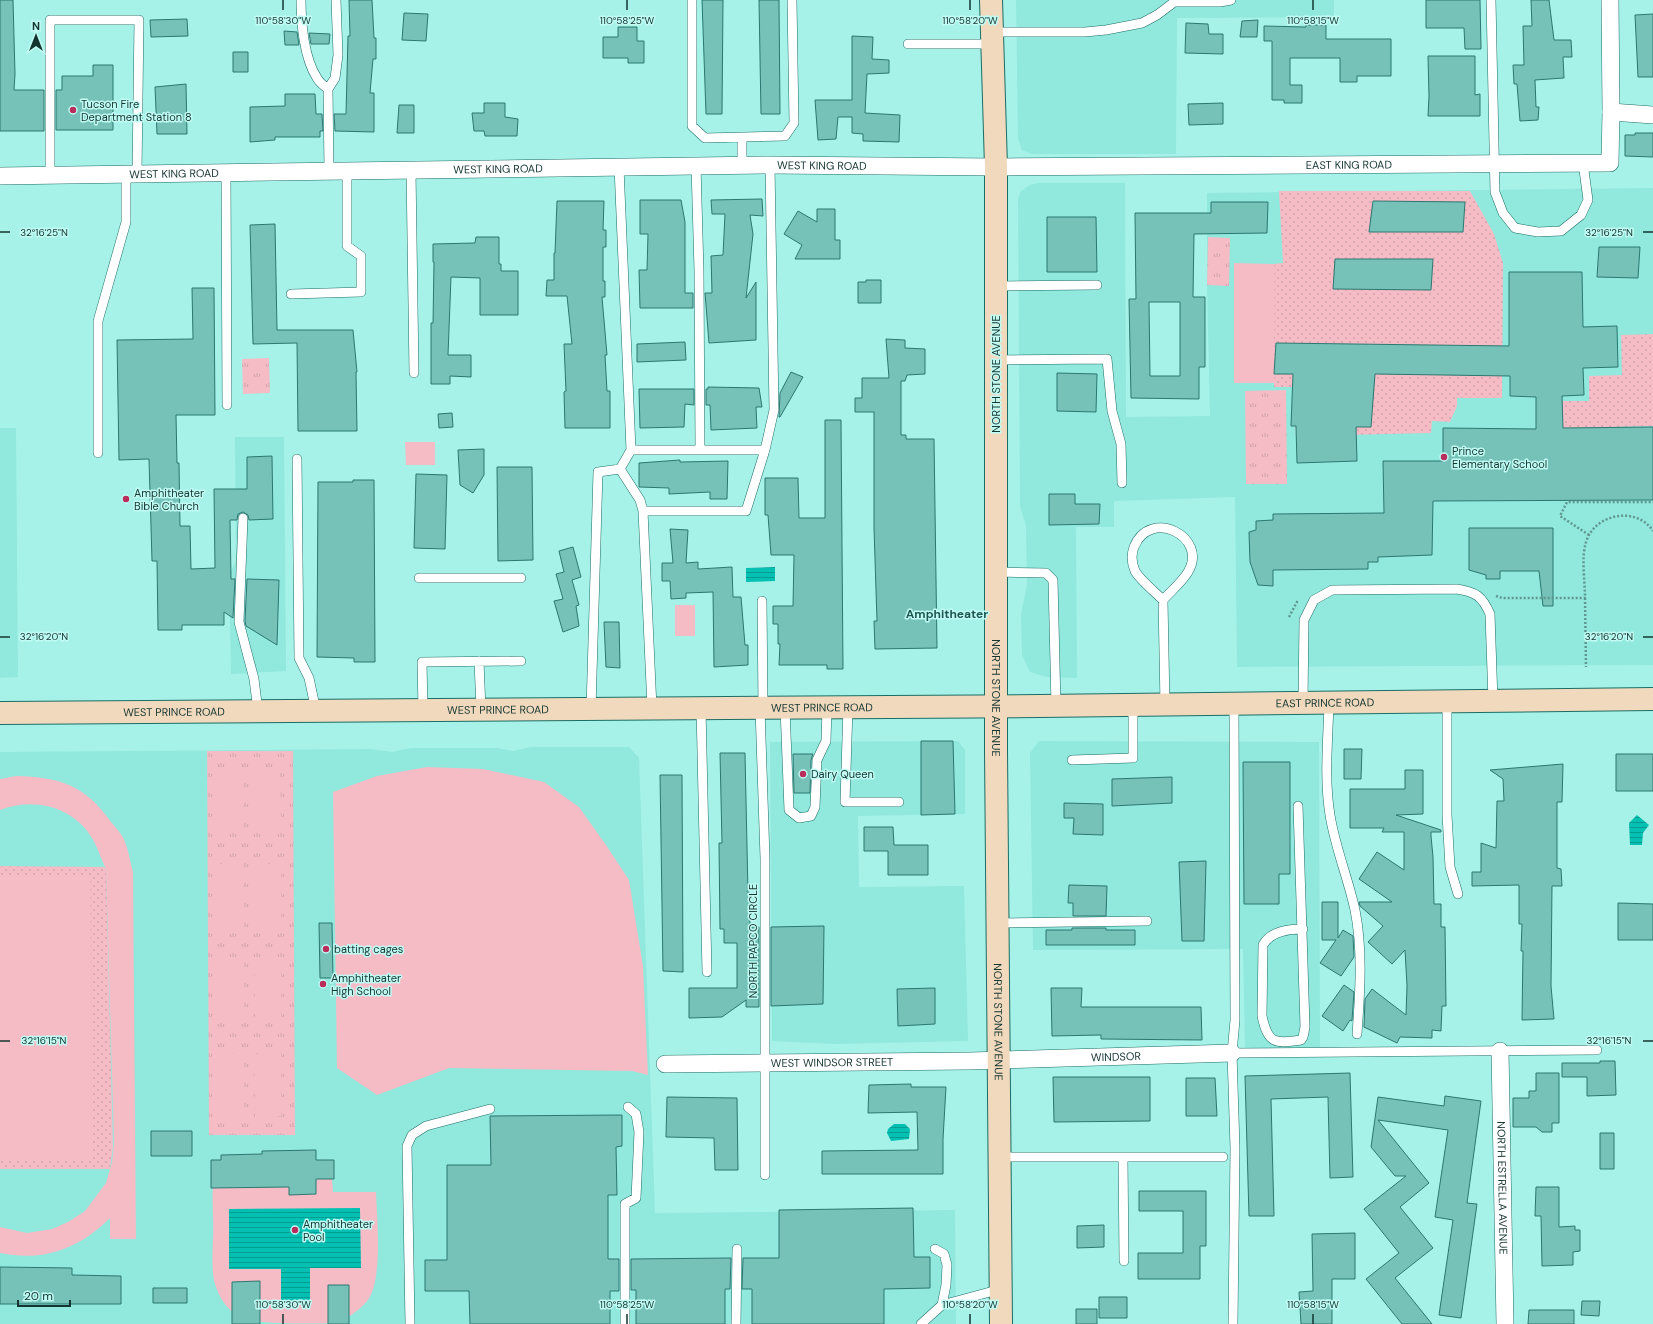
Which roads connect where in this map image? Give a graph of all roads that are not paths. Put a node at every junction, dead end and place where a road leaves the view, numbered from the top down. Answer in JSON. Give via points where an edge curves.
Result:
{"nodes":[{"id":1,"x":301,"y":0,"type":"edge"},
{"id":2,"x":336,"y":0,"type":"edge"},
{"id":3,"x":692,"y":0,"type":"edge"},
{"id":4,"x":792,"y":0,"type":"edge"},
{"id":5,"x":991,"y":0,"type":"edge"},
{"id":6,"x":1231,"y":0,"type":"edge"},
{"id":7,"x":1491,"y":0,"type":"edge"},
{"id":8,"x":1610,"y":0,"type":"edge"},
{"id":9,"x":1176,"y":1,"type":"edge"},
{"id":10,"x":991,"y":38,"type":"junction"},
{"id":11,"x":908,"y":44,"type":"dead end"},
{"id":12,"x":328,"y":89,"type":"junction"},
{"id":13,"x":1611,"y":112,"type":"junction"},
{"id":14,"x":1653,"y":115,"type":"edge"},
{"id":15,"x":742,"y":138,"type":"junction"},
{"id":16,"x":1583,"y":163,"type":"junction"},
{"id":17,"x":1495,"y":164,"type":"junction"},
{"id":18,"x":742,"y":165,"type":"junction"},
{"id":19,"x":770,"y":165,"type":"junction"},
{"id":20,"x":696,"y":166,"type":"junction"},
{"id":21,"x":619,"y":167,"type":"junction"},
{"id":22,"x":996,"y":167,"type":"junction"},
{"id":23,"x":411,"y":170,"type":"junction"},
{"id":24,"x":329,"y":171,"type":"junction"},
{"id":25,"x":347,"y":171,"type":"junction"},
{"id":26,"x":226,"y":173,"type":"junction"},
{"id":27,"x":132,"y":174,"type":"junction"},
{"id":28,"x":0,"y":176,"type":"edge"},
{"id":29,"x":50,"y":176,"type":"junction"},
{"id":30,"x":1097,"y":285,"type":"dead end"},
{"id":31,"x":996,"y":286,"type":"junction"},
{"id":32,"x":291,"y":294,"type":"dead end"},
{"id":33,"x":996,"y":360,"type":"junction"},
{"id":34,"x":414,"y":373,"type":"dead end"},
{"id":35,"x":227,"y":405,"type":"dead end"},
{"id":36,"x":631,"y":450,"type":"junction"},
{"id":37,"x":700,"y":450,"type":"junction"},
{"id":38,"x":765,"y":450,"type":"junction"},
{"id":39,"x":98,"y":453,"type":"dead end"},
{"id":40,"x":297,"y":458,"type":"dead end"},
{"id":41,"x":620,"y":469,"type":"junction"},
{"id":42,"x":1122,"y":483,"type":"dead end"},
{"id":43,"x":643,"y":512,"type":"junction"},
{"id":44,"x":243,"y":518,"type":"dead end"},
{"id":45,"x":996,"y":572,"type":"junction"},
{"id":46,"x":420,"y":578,"type":"dead end"},
{"id":47,"x":521,"y":578,"type":"dead end"},
{"id":48,"x":1163,"y":600,"type":"junction"},
{"id":49,"x":762,"y":601,"type":"dead end"},
{"id":50,"x":479,"y":661,"type":"junction"},
{"id":51,"x":521,"y":661,"type":"dead end"},
{"id":52,"x":1653,"y":699,"type":"edge"},
{"id":53,"x":1493,"y":701,"type":"junction"},
{"id":54,"x":1447,"y":702,"type":"junction"},
{"id":55,"x":1303,"y":703,"type":"junction"},
{"id":56,"x":1329,"y":703,"type":"junction"},
{"id":57,"x":1234,"y":704,"type":"junction"},
{"id":58,"x":1132,"y":705,"type":"junction"},
{"id":59,"x":1165,"y":705,"type":"junction"},
{"id":60,"x":996,"y":706,"type":"junction"},
{"id":61,"x":1056,"y":706,"type":"junction"},
{"id":62,"x":838,"y":707,"type":"junction"},
{"id":63,"x":652,"y":708,"type":"junction"},
{"id":64,"x":701,"y":708,"type":"junction"},
{"id":65,"x":762,"y":708,"type":"junction"},
{"id":66,"x":785,"y":708,"type":"junction"},
{"id":67,"x":591,"y":709,"type":"junction"},
{"id":68,"x":316,"y":710,"type":"junction"},
{"id":69,"x":423,"y":710,"type":"junction"},
{"id":70,"x":480,"y":710,"type":"junction"},
{"id":71,"x":258,"y":711,"type":"junction"},
{"id":72,"x":0,"y":713,"type":"edge"},
{"id":73,"x":1072,"y":760,"type":"dead end"},
{"id":74,"x":899,"y":802,"type":"dead end"},
{"id":75,"x":1298,"y":806,"type":"dead end"},
{"id":76,"x":1458,"y":894,"type":"dead end"},
{"id":77,"x":1147,"y":921,"type":"dead end"},
{"id":78,"x":998,"y":923,"type":"junction"},
{"id":79,"x":1303,"y":929,"type":"junction"},
{"id":80,"x":707,"y":972,"type":"dead end"},
{"id":81,"x":1357,"y":1034,"type":"dead end"},
{"id":82,"x":1597,"y":1050,"type":"dead end"},
{"id":83,"x":1500,"y":1051,"type":"junction"},
{"id":84,"x":1232,"y":1053,"type":"junction"},
{"id":85,"x":998,"y":1060,"type":"junction"},
{"id":86,"x":765,"y":1063,"type":"junction"},
{"id":87,"x":666,"y":1064,"type":"dead end"},
{"id":88,"x":628,"y":1107,"type":"dead end"},
{"id":89,"x":490,"y":1109,"type":"dead end"},
{"id":90,"x":1000,"y":1157,"type":"junction"},
{"id":91,"x":1123,"y":1157,"type":"junction"},
{"id":92,"x":1223,"y":1157,"type":"dead end"},
{"id":93,"x":765,"y":1175,"type":"dead end"},
{"id":94,"x":935,"y":1249,"type":"dead end"},
{"id":95,"x":737,"y":1250,"type":"dead end"},
{"id":96,"x":1124,"y":1261,"type":"dead end"},
{"id":97,"x":1001,"y":1289,"type":"junction"},
{"id":98,"x":942,"y":1305,"type":"junction"},
{"id":99,"x":410,"y":1324,"type":"edge"},
{"id":100,"x":625,"y":1324,"type":"edge"},
{"id":101,"x":736,"y":1324,"type":"edge"},
{"id":102,"x":922,"y":1324,"type":"edge"},
{"id":103,"x":1001,"y":1324,"type":"edge"},
{"id":104,"x":1234,"y":1324,"type":"edge"},
{"id":105,"x":1505,"y":1324,"type":"edge"}],
"edges":[{"from":1,"to":12,"type":"lane","via":[[301,17],[309,62],[317,80]]},
{"from":2,"to":12,"type":"lane","via":[[338,55],[335,78]]},
{"from":3,"to":15,"type":"lane","via":[[692,126],[705,138]]},
{"from":4,"to":15,"type":"lane","via":[[794,123],[785,136]]},
{"from":5,"to":10,"type":"main road","name":"NORTH STONE AVENUE"},
{"from":6,"to":9,"type":"lane"},
{"from":7,"to":17,"type":"lane"},
{"from":8,"to":13,"type":"street"},
{"from":9,"to":10,"type":"lane","via":[[1142,23],[1106,30]]},
{"from":10,"to":11,"type":"lane"},
{"from":10,"to":22,"type":"main road","name":"NORTH STONE AVENUE"},
{"from":12,"to":24,"type":"lane"},
{"from":13,"to":14,"type":"street"},
{"from":13,"to":16,"type":"street","name":"EAST KING ROAD","via":[[1610,163]]},
{"from":15,"to":18,"type":"lane"},
{"from":16,"to":17,"type":"street","name":"EAST KING ROAD"},
{"from":16,"to":17,"type":"lane","via":[[1588,200],[1580,216],[1561,231],[1538,232],[1515,228],[1503,214],[1495,192]]},
{"from":17,"to":22,"type":"street","name":"EAST KING ROAD"},
{"from":18,"to":19,"type":"street","name":"WEST KING ROAD"},
{"from":18,"to":20,"type":"street","name":"WEST KING ROAD"},
{"from":19,"to":22,"type":"street","name":"WEST KING ROAD"},
{"from":19,"to":38,"type":"lane","via":[[774,410]]},
{"from":20,"to":21,"type":"street","name":"WEST KING ROAD"},
{"from":20,"to":37,"type":"lane"},
{"from":21,"to":23,"type":"street","name":"WEST KING ROAD"},
{"from":21,"to":36,"type":"lane"},
{"from":22,"to":31,"type":"main road","name":"NORTH STONE AVENUE"},
{"from":23,"to":25,"type":"street","name":"WEST KING ROAD"},
{"from":23,"to":34,"type":"lane"},
{"from":24,"to":25,"type":"street","name":"WEST KING ROAD"},
{"from":24,"to":26,"type":"street","name":"WEST KING ROAD"},
{"from":25,"to":32,"type":"lane","via":[[347,246],[361,256],[361,292]]},
{"from":26,"to":27,"type":"street","name":"WEST KING ROAD"},
{"from":26,"to":35,"type":"lane"},
{"from":27,"to":29,"type":"street","name":"WEST KING ROAD"},
{"from":27,"to":29,"type":"lane","via":[[139,20],[50,20]]},
{"from":27,"to":39,"type":"lane","via":[[126,222],[98,321]]},
{"from":28,"to":29,"type":"street","name":"WEST KING ROAD"},
{"from":30,"to":31,"type":"lane"},
{"from":31,"to":33,"type":"main road","name":"NORTH STONE AVENUE"},
{"from":33,"to":42,"type":"lane","via":[[1107,359],[1112,411],[1121,444]]},
{"from":33,"to":45,"type":"main road","name":"NORTH STONE AVENUE"},
{"from":36,"to":37,"type":"lane"},
{"from":36,"to":41,"type":"lane"},
{"from":37,"to":38,"type":"lane"},
{"from":38,"to":43,"type":"lane","via":[[746,511]]},
{"from":40,"to":68,"type":"lane","via":[[299,658],[309,678]]},
{"from":41,"to":43,"type":"lane","via":[[640,500]]},
{"from":41,"to":67,"type":"lane","via":[[598,472]]},
{"from":43,"to":63,"type":"lane"},
{"from":44,"to":71,"type":"lane","via":[[239,622],[254,678]]},
{"from":45,"to":60,"type":"main road","name":"NORTH STONE AVENUE"},
{"from":45,"to":61,"type":"lane","via":[[1046,573],[1053,580]]},
{"from":46,"to":47,"type":"lane"},
{"from":48,"to":48,"type":"lane","via":[[1188,573],[1192,558],[1184,536],[1162,528],[1141,536],[1133,550],[1132,558],[1136,573]]},
{"from":48,"to":59,"type":"lane"},
{"from":49,"to":65,"type":"lane","name":"NORTH PAPCO CIRCLE"},
{"from":50,"to":51,"type":"lane"},
{"from":50,"to":69,"type":"lane","via":[[422,662]]},
{"from":50,"to":70,"type":"lane"},
{"from":52,"to":53,"type":"main road","name":"EAST PRINCE ROAD"},
{"from":53,"to":54,"type":"main road","name":"EAST PRINCE ROAD"},
{"from":53,"to":55,"type":"lane","via":[[1490,614],[1476,594],[1457,589],[1332,590],[1314,600],[1304,620]]},
{"from":54,"to":56,"type":"main road","name":"EAST PRINCE ROAD"},
{"from":54,"to":76,"type":"lane","via":[[1447,815],[1450,866]]},
{"from":55,"to":56,"type":"main road","name":"EAST PRINCE ROAD"},
{"from":55,"to":57,"type":"main road","name":"EAST PRINCE ROAD"},
{"from":56,"to":81,"type":"lane","via":[[1327,787],[1330,816],[1355,911],[1361,983]]},
{"from":57,"to":59,"type":"main road","name":"EAST PRINCE ROAD"},
{"from":57,"to":84,"type":"lane","via":[[1235,1020]]},
{"from":58,"to":59,"type":"main road","name":"EAST PRINCE ROAD"},
{"from":58,"to":61,"type":"main road","name":"EAST PRINCE ROAD"},
{"from":58,"to":73,"type":"lane","via":[[1132,758]]},
{"from":60,"to":61,"type":"main road","name":"EAST PRINCE ROAD"},
{"from":60,"to":62,"type":"main road","name":"WEST PRINCE ROAD"},
{"from":60,"to":78,"type":"main road","name":"NORTH STONE AVENUE"},
{"from":62,"to":66,"type":"main road","name":"WEST PRINCE ROAD"},
{"from":62,"to":66,"type":"lane","via":[[817,760],[815,807],[811,816],[799,818],[789,810]]},
{"from":62,"to":74,"type":"lane","via":[[846,802]]},
{"from":63,"to":64,"type":"main road","name":"WEST PRINCE ROAD"},
{"from":63,"to":67,"type":"main road","name":"WEST PRINCE ROAD"},
{"from":64,"to":65,"type":"main road","name":"WEST PRINCE ROAD"},
{"from":64,"to":80,"type":"lane"},
{"from":65,"to":66,"type":"main road","name":"WEST PRINCE ROAD"},
{"from":65,"to":86,"type":"lane","name":"NORTH PAPCO CIRCLE"},
{"from":67,"to":70,"type":"main road","name":"WEST PRINCE ROAD"},
{"from":68,"to":69,"type":"main road","name":"WEST PRINCE ROAD"},
{"from":68,"to":71,"type":"main road","name":"WEST PRINCE ROAD"},
{"from":69,"to":70,"type":"main road","name":"WEST PRINCE ROAD"},
{"from":71,"to":72,"type":"main road","name":"WEST PRINCE ROAD"},
{"from":75,"to":79,"type":"lane"},
{"from":77,"to":78,"type":"lane"},
{"from":78,"to":85,"type":"main road","name":"NORTH STONE AVENUE"},
{"from":79,"to":79,"type":"lane","via":[[1303,1037],[1301,1040],[1276,1041],[1271,1039],[1262,1016],[1263,945],[1267,938],[1286,929]]},
{"from":82,"to":83,"type":"lane"},
{"from":83,"to":84,"type":"lane"},
{"from":83,"to":105,"type":"street","name":"NORTH ESTRELLA AVENUE"},
{"from":84,"to":85,"type":"street","name":"WINDSOR"},
{"from":84,"to":104,"type":"lane","via":[[1235,1148]]},
{"from":85,"to":86,"type":"street","name":"WEST WINDSOR STREET"},
{"from":85,"to":90,"type":"main road","name":"NORTH STONE AVENUE"},
{"from":86,"to":87,"type":"street","name":"WEST WINDSOR STREET"},
{"from":86,"to":93,"type":"lane","name":"NORTH PAPCO CIRCLE"},
{"from":88,"to":100,"type":"lane","via":[[636,1114],[639,1132],[636,1198],[625,1204]]},
{"from":89,"to":99,"type":"lane","via":[[426,1126],[412,1134],[407,1146]]},
{"from":90,"to":91,"type":"lane"},
{"from":90,"to":97,"type":"main road","name":"NORTH STONE AVENUE"},
{"from":91,"to":92,"type":"lane"},
{"from":91,"to":96,"type":"lane"},
{"from":94,"to":98,"type":"lane","via":[[944,1254],[947,1265]]},
{"from":95,"to":101,"type":"lane"},
{"from":97,"to":98,"type":"lane"},
{"from":97,"to":103,"type":"main road","name":"NORTH STONE AVENUE"},
{"from":98,"to":102,"type":"lane"}]}
